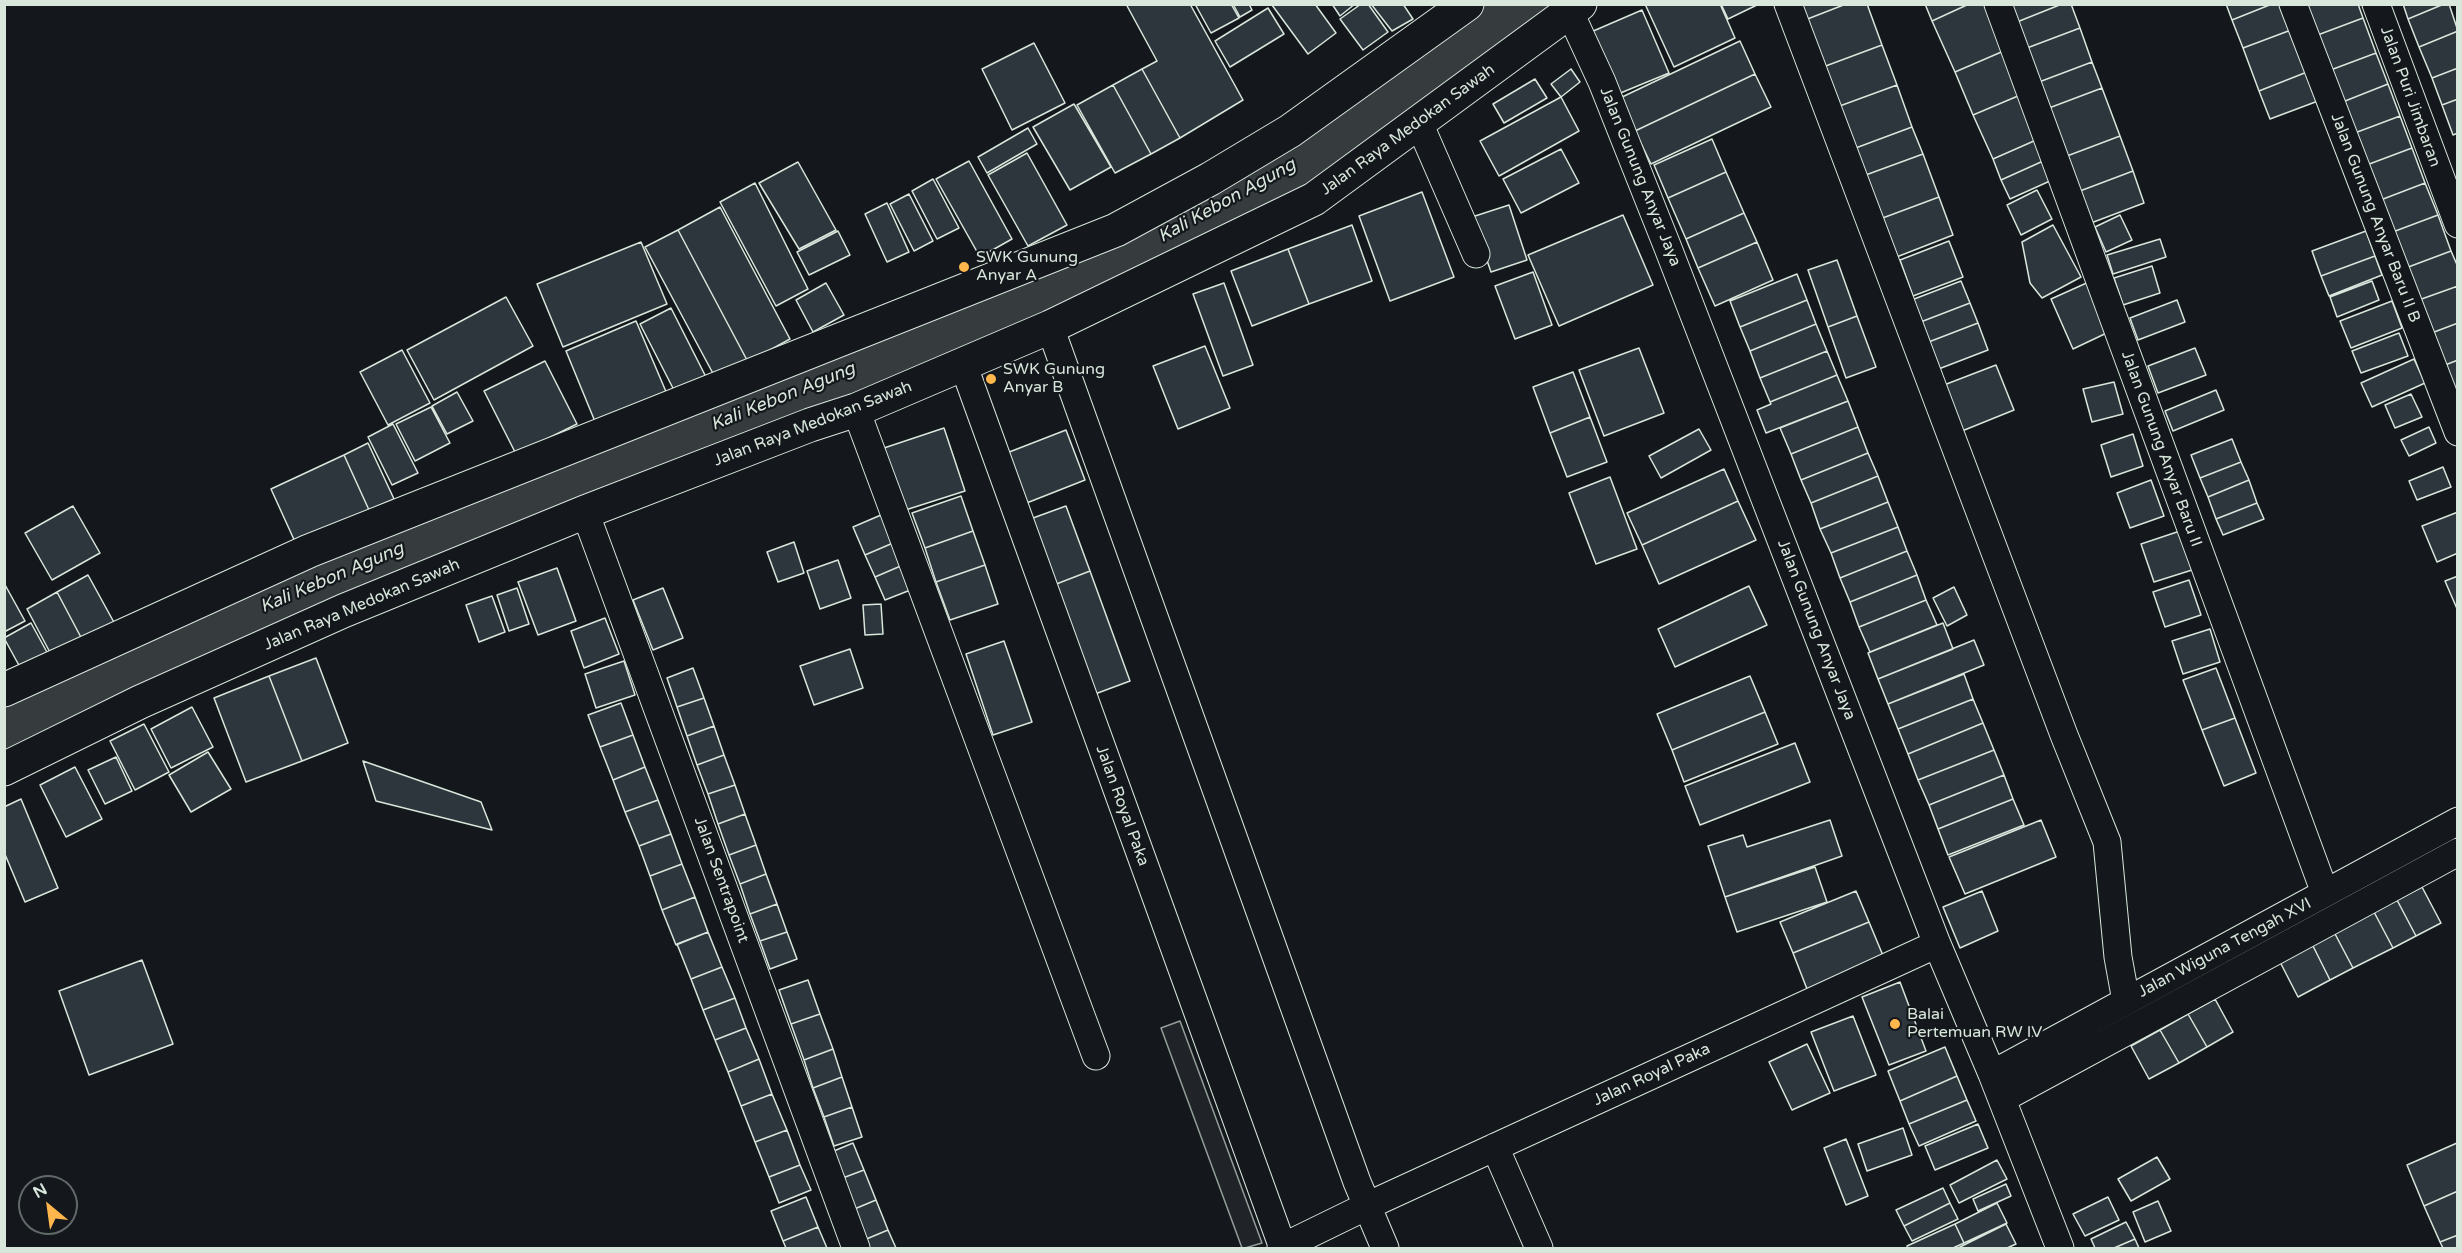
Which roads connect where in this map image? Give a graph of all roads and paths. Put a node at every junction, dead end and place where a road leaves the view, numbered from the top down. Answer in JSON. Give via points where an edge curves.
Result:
{"nodes":[{"id":1,"x":1467,"y":4,"type":"edge"},
{"id":2,"x":1788,"y":4,"type":"edge"},
{"id":3,"x":1998,"y":4,"type":"edge"},
{"id":4,"x":2293,"y":4,"type":"edge"},
{"id":5,"x":2376,"y":4,"type":"edge"},
{"id":6,"x":1572,"y":7,"type":"edge"},
{"id":7,"x":1419,"y":123,"type":"junction"},
{"id":8,"x":2457,"y":224,"type":"edge"},
{"id":9,"x":1476,"y":254,"type":"dead end"},
{"id":10,"x":1050,"y":327,"type":"junction"},
{"id":11,"x":963,"y":364,"type":"junction"},
{"id":12,"x":855,"y":410,"type":"junction"},
{"id":13,"x":2457,"y":432,"type":"edge"},
{"id":14,"x":585,"y":512,"type":"junction"},
{"id":15,"x":4,"y":690,"type":"edge"},
{"id":16,"x":4,"y":769,"type":"edge"},
{"id":17,"x":2457,"y":821,"type":"edge"},
{"id":18,"x":2457,"y":852,"type":"edge"},
{"id":19,"x":2325,"y":893,"type":"junction"},
{"id":20,"x":1937,"y":944,"type":"junction"},
{"id":21,"x":2127,"y":1001,"type":"junction"},
{"id":22,"x":1096,"y":1056,"type":"dead end"},
{"id":23,"x":1992,"y":1074,"type":"junction"},
{"id":24,"x":2002,"y":1099,"type":"junction"},
{"id":25,"x":1495,"y":1147,"type":"junction"},
{"id":26,"x":1367,"y":1206,"type":"junction"},
{"id":27,"x":856,"y":1248,"type":"edge"},
{"id":28,"x":1282,"y":1248,"type":"edge"},
{"id":29,"x":1385,"y":1248,"type":"edge"},
{"id":30,"x":1539,"y":1248,"type":"edge"},
{"id":31,"x":2060,"y":1248,"type":"edge"}],
"edges":[{"from":1,"to":15,"type":"street","via":[[1290,131],[1116,230],[309,551]]},
{"from":2,"to":21,"type":"street","via":[[2107,842],[2118,957]]},
{"from":3,"to":19,"type":"street","name":"Jalan Gunung Anyar Baru II"},
{"from":4,"to":13,"type":"street","name":"Jalan Gunung Anyar Baru II B"},
{"from":5,"to":8,"type":"street","name":"Jalan Puri Jimbaran"},
{"from":6,"to":7,"type":"street","name":"Jalan Raya Medokan Sawah"},
{"from":6,"to":20,"type":"street","name":"Jalan Gunung Anyar Jaya"},
{"from":7,"to":9,"type":"street"},
{"from":7,"to":10,"type":"street","name":"Jalan Raya Medokan Sawah","via":[[1314,199]]},
{"from":10,"to":11,"type":"street","name":"Jalan Raya Medokan Sawah"},
{"from":10,"to":26,"type":"street"},
{"from":11,"to":12,"type":"street","name":"Jalan Raya Medokan Sawah"},
{"from":11,"to":28,"type":"street","name":"Jalan Royal Paka"},
{"from":12,"to":14,"type":"street","name":"Jalan Raya Medokan Sawah"},
{"from":12,"to":22,"type":"street"},
{"from":14,"to":16,"type":"street","name":"Jalan Raya Medokan Sawah","via":[[343,611],[140,702]]},
{"from":14,"to":27,"type":"street","name":"Jalan Sentrapoint"},
{"from":17,"to":19,"type":"street","name":"Jalan Wiguna Tengah XVI"},
{"from":18,"to":24,"type":"street"},
{"from":19,"to":21,"type":"street","name":"Jalan Wiguna Tengah XVI"},
{"from":20,"to":23,"type":"street","name":"Jalan Gunung Anyar Jaya"},
{"from":20,"to":25,"type":"street","name":"Jalan Royal Paka"},
{"from":21,"to":23,"type":"street","name":"Jalan Wiguna Tengah XVI"},
{"from":23,"to":24,"type":"street","name":"Jalan Gunung Anyar Jaya"},
{"from":24,"to":31,"type":"street","name":"Jalan Gunung Anyar Jaya"},
{"from":25,"to":26,"type":"street","name":"Jalan Royal Paka"},
{"from":25,"to":30,"type":"street"},
{"from":26,"to":28,"type":"street","name":"Jalan Royal Paka"},
{"from":26,"to":29,"type":"street"}]}
